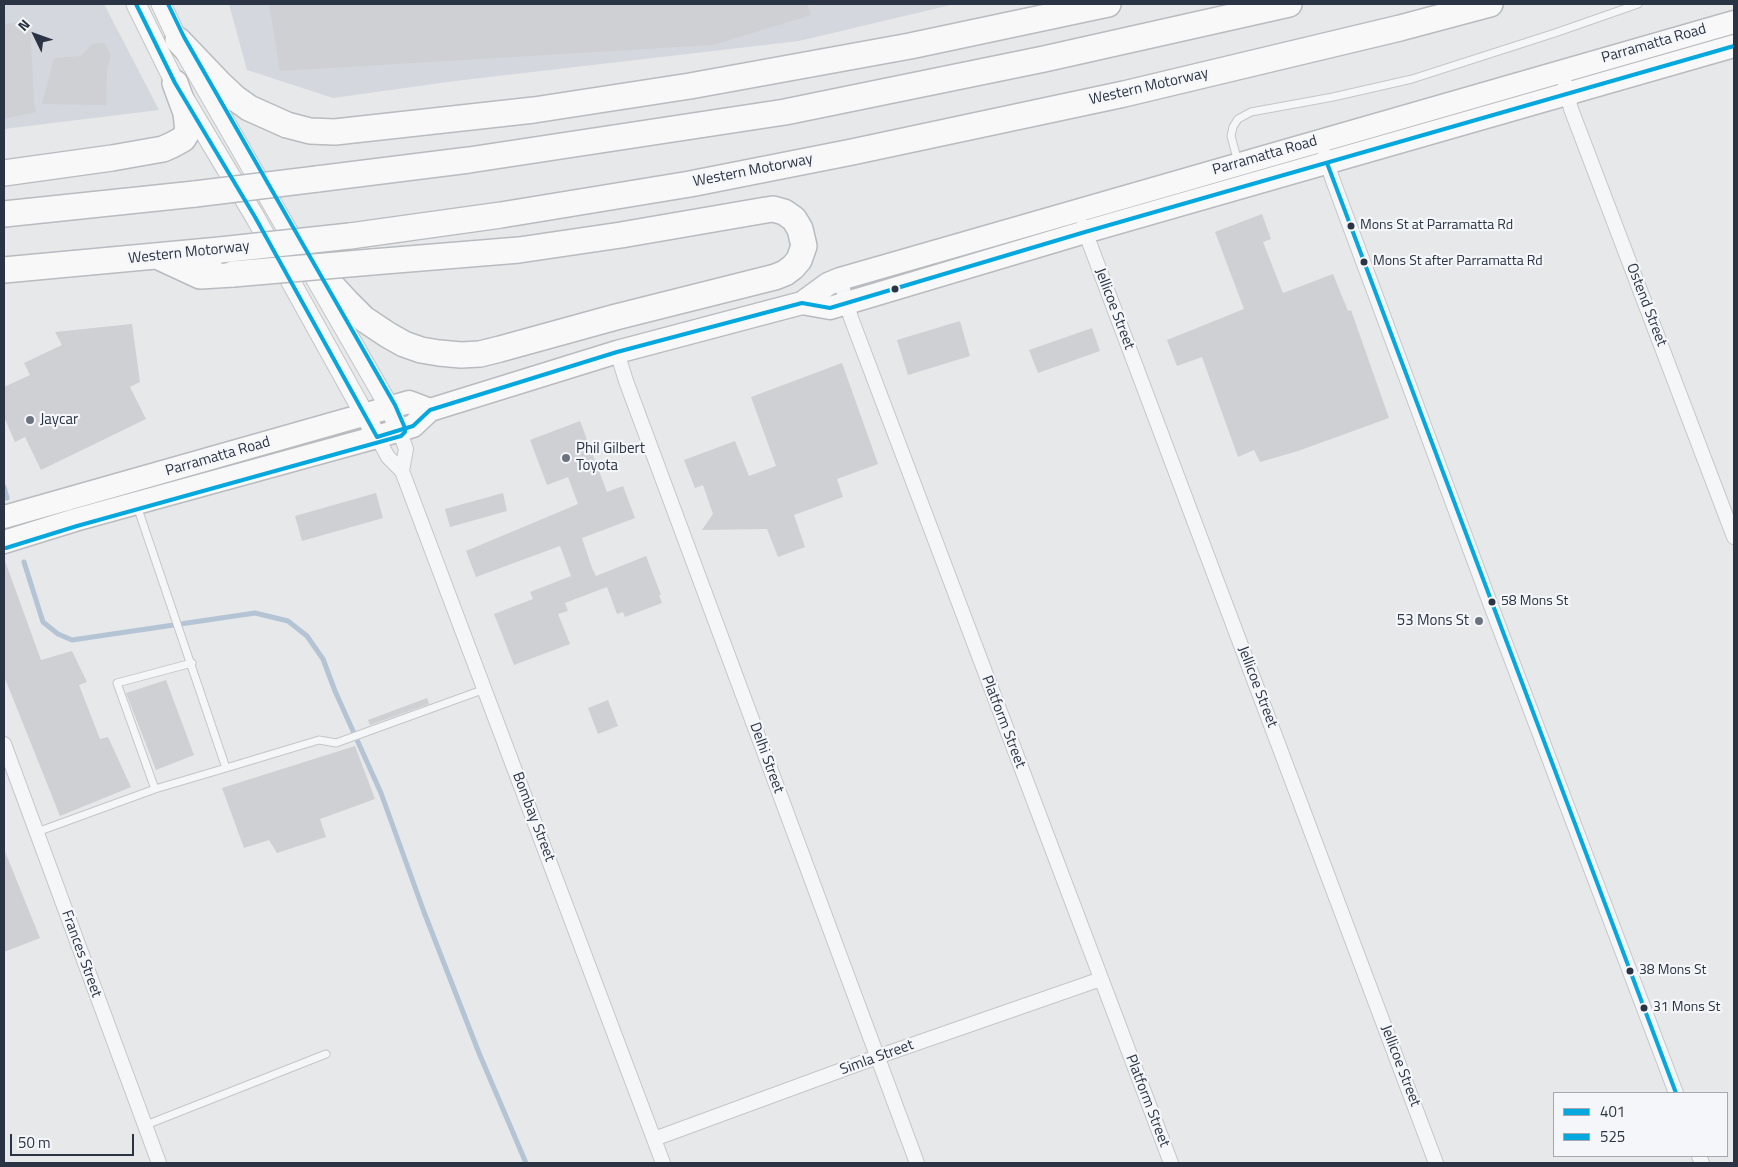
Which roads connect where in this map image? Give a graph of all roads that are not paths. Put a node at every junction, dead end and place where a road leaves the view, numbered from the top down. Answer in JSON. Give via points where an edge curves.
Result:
{"nodes":[{"id":1,"x":136,"y":4,"type":"edge"},
{"id":2,"x":161,"y":4,"type":"edge"},
{"id":3,"x":1108,"y":4,"type":"edge"},
{"id":4,"x":1289,"y":4,"type":"edge"},
{"id":5,"x":1490,"y":4,"type":"edge"},
{"id":6,"x":1638,"y":4,"type":"edge"},
{"id":7,"x":1734,"y":22,"type":"edge"},
{"id":8,"x":178,"y":40,"type":"junction"},
{"id":9,"x":1734,"y":46,"type":"edge"},
{"id":10,"x":1562,"y":71,"type":"junction"},
{"id":11,"x":175,"y":83,"type":"junction"},
{"id":12,"x":1567,"y":94,"type":"junction"},
{"id":13,"x":1320,"y":140,"type":"junction"},
{"id":14,"x":1327,"y":163,"type":"junction"},
{"id":15,"x":4,"y":173,"type":"edge"},
{"id":16,"x":1242,"y":175,"type":"junction"},
{"id":17,"x":4,"y":214,"type":"edge"},
{"id":18,"x":1082,"y":222,"type":"junction"},
{"id":19,"x":297,"y":248,"type":"junction"},
{"id":20,"x":158,"y":256,"type":"junction"},
{"id":21,"x":4,"y":270,"type":"edge"},
{"id":22,"x":840,"y":279,"type":"junction"},
{"id":23,"x":802,"y":303,"type":"junction"},
{"id":24,"x":847,"y":303,"type":"junction"},
{"id":25,"x":617,"y":352,"type":"junction"},
{"id":26,"x":390,"y":408,"type":"junction"},
{"id":27,"x":430,"y":410,"type":"junction"},
{"id":28,"x":366,"y":416,"type":"junction"},
{"id":29,"x":399,"y":430,"type":"junction"},
{"id":30,"x":377,"y":437,"type":"junction"},
{"id":31,"x":402,"y":471,"type":"junction"},
{"id":32,"x":136,"y":504,"type":"junction"},
{"id":33,"x":4,"y":517,"type":"edge"},
{"id":34,"x":1734,"y":537,"type":"edge"},
{"id":35,"x":4,"y":542,"type":"edge"},
{"id":36,"x":192,"y":663,"type":"junction"},
{"id":37,"x":485,"y":689,"type":"junction"},
{"id":38,"x":4,"y":744,"type":"edge"},
{"id":39,"x":7,"y":762,"type":"edge"},
{"id":40,"x":226,"y":768,"type":"junction"},
{"id":41,"x":154,"y":789,"type":"junction"},
{"id":42,"x":37,"y":832,"type":"junction"},
{"id":43,"x":1100,"y":979,"type":"junction"},
{"id":44,"x":326,"y":1054,"type":"dead end"},
{"id":45,"x":877,"y":1057,"type":"junction"},
{"id":46,"x":1676,"y":1092,"type":"edge"},
{"id":47,"x":146,"y":1125,"type":"junction"},
{"id":48,"x":654,"y":1139,"type":"junction"},
{"id":49,"x":159,"y":1163,"type":"edge"},
{"id":50,"x":662,"y":1163,"type":"edge"},
{"id":51,"x":917,"y":1163,"type":"edge"},
{"id":52,"x":1170,"y":1163,"type":"edge"},
{"id":53,"x":1436,"y":1163,"type":"edge"}],
"edges":[{"from":1,"to":11,"type":"main road"},
{"from":2,"to":8,"type":"main road"},
{"from":3,"to":8,"type":"highway","via":[[910,46],[690,86],[534,110],[335,132],[310,131],[287,125],[249,108],[220,84]]},
{"from":4,"to":17,"type":"highway","bridge":true,"via":[[1044,59],[784,112],[469,160]]},
{"from":5,"to":20,"type":"highway","name":"Western Motorway","bridge":true,"via":[[1124,94],[681,185],[350,236]]},
{"from":6,"to":16,"type":"lane","via":[[1412,79],[1251,112],[1238,120],[1231,136]]},
{"from":7,"to":10,"type":"highway","name":"Parramatta Road"},
{"from":8,"to":19,"type":"main road"},
{"from":9,"to":12,"type":"highway","name":"Parramatta Road"},
{"from":10,"to":12,"type":"street","name":"Ostend Street"},
{"from":10,"to":13,"type":"highway","name":"Parramatta Road"},
{"from":11,"to":15,"type":"highway","via":[[186,113],[188,131],[183,139],[172,145],[112,158]]},
{"from":11,"to":28,"type":"main road","via":[[260,225]]},
{"from":12,"to":14,"type":"highway","name":"Parramatta Road"},
{"from":12,"to":34,"type":"street","name":"Ostend Street"},
{"from":13,"to":14,"type":"street"},
{"from":13,"to":16,"type":"highway","name":"Parramatta Road"},
{"from":14,"to":16,"type":"highway","name":"Parramatta Road"},
{"from":14,"to":46,"type":"street"},
{"from":16,"to":18,"type":"highway","name":"Parramatta Road"},
{"from":18,"to":22,"type":"highway","name":"Parramatta Road"},
{"from":18,"to":24,"type":"highway","name":"Parramatta Road"},
{"from":18,"to":53,"type":"street","name":"Jellicoe Street"},
{"from":19,"to":20,"type":"highway","bridge":true,"via":[[352,307],[364,319],[388,336],[421,350],[461,355],[480,354],[775,277],[793,267],[804,246],[794,219],[773,209],[520,250],[372,262],[233,274],[200,276]]},
{"from":19,"to":26,"type":"main road"},
{"from":20,"to":21,"type":"highway","name":"Western Motorway"},
{"from":22,"to":23,"type":"highway","name":"Parramatta Road"},
{"from":22,"to":24,"type":"street","name":"Platform Street"},
{"from":23,"to":24,"type":"highway","name":"Parramatta Road","via":[[830,308]]},
{"from":23,"to":25,"type":"highway","name":"Parramatta Road"},
{"from":24,"to":43,"type":"street","name":"Platform Street"},
{"from":25,"to":27,"type":"highway","name":"Parramatta Road"},
{"from":25,"to":45,"type":"street","name":"Delhi Street"},
{"from":26,"to":27,"type":"highway","name":"Parramatta Road","via":[[409,402]]},
{"from":26,"to":28,"type":"highway","name":"Parramatta Road"},
{"from":26,"to":29,"type":"main road"},
{"from":27,"to":29,"type":"highway","name":"Parramatta Road","via":[[412,426]]},
{"from":28,"to":30,"type":"main road"},
{"from":28,"to":33,"type":"highway","name":"Parramatta Road"},
{"from":29,"to":30,"type":"highway","name":"Parramatta Road"},
{"from":29,"to":31,"type":"street","name":"Bombay Street","via":[[406,450]]},
{"from":30,"to":31,"type":"street","name":"Bombay Street"},
{"from":30,"to":32,"type":"highway","name":"Parramatta Road"},
{"from":31,"to":37,"type":"street","name":"Bombay Street"},
{"from":32,"to":35,"type":"highway","name":"Parramatta Road"},
{"from":32,"to":36,"type":"lane"},
{"from":36,"to":40,"type":"lane"},
{"from":36,"to":41,"type":"lane","via":[[117,683]]},
{"from":37,"to":40,"type":"lane","via":[[336,743],[319,740]]},
{"from":37,"to":48,"type":"street","name":"Bombay Street"},
{"from":38,"to":39,"type":"street","name":"Frances Street"},
{"from":39,"to":42,"type":"street","name":"Frances Street"},
{"from":40,"to":41,"type":"lane"},
{"from":41,"to":42,"type":"lane"},
{"from":42,"to":47,"type":"street","name":"Frances Street"},
{"from":43,"to":45,"type":"street","name":"Simla Street"},
{"from":43,"to":52,"type":"street","name":"Platform Street"},
{"from":44,"to":47,"type":"lane"},
{"from":45,"to":48,"type":"street","name":"Simla Street"},
{"from":45,"to":51,"type":"street","name":"Delhi Street"},
{"from":47,"to":49,"type":"street","name":"Frances Street"},
{"from":48,"to":50,"type":"street","name":"Bombay Street"}]}
